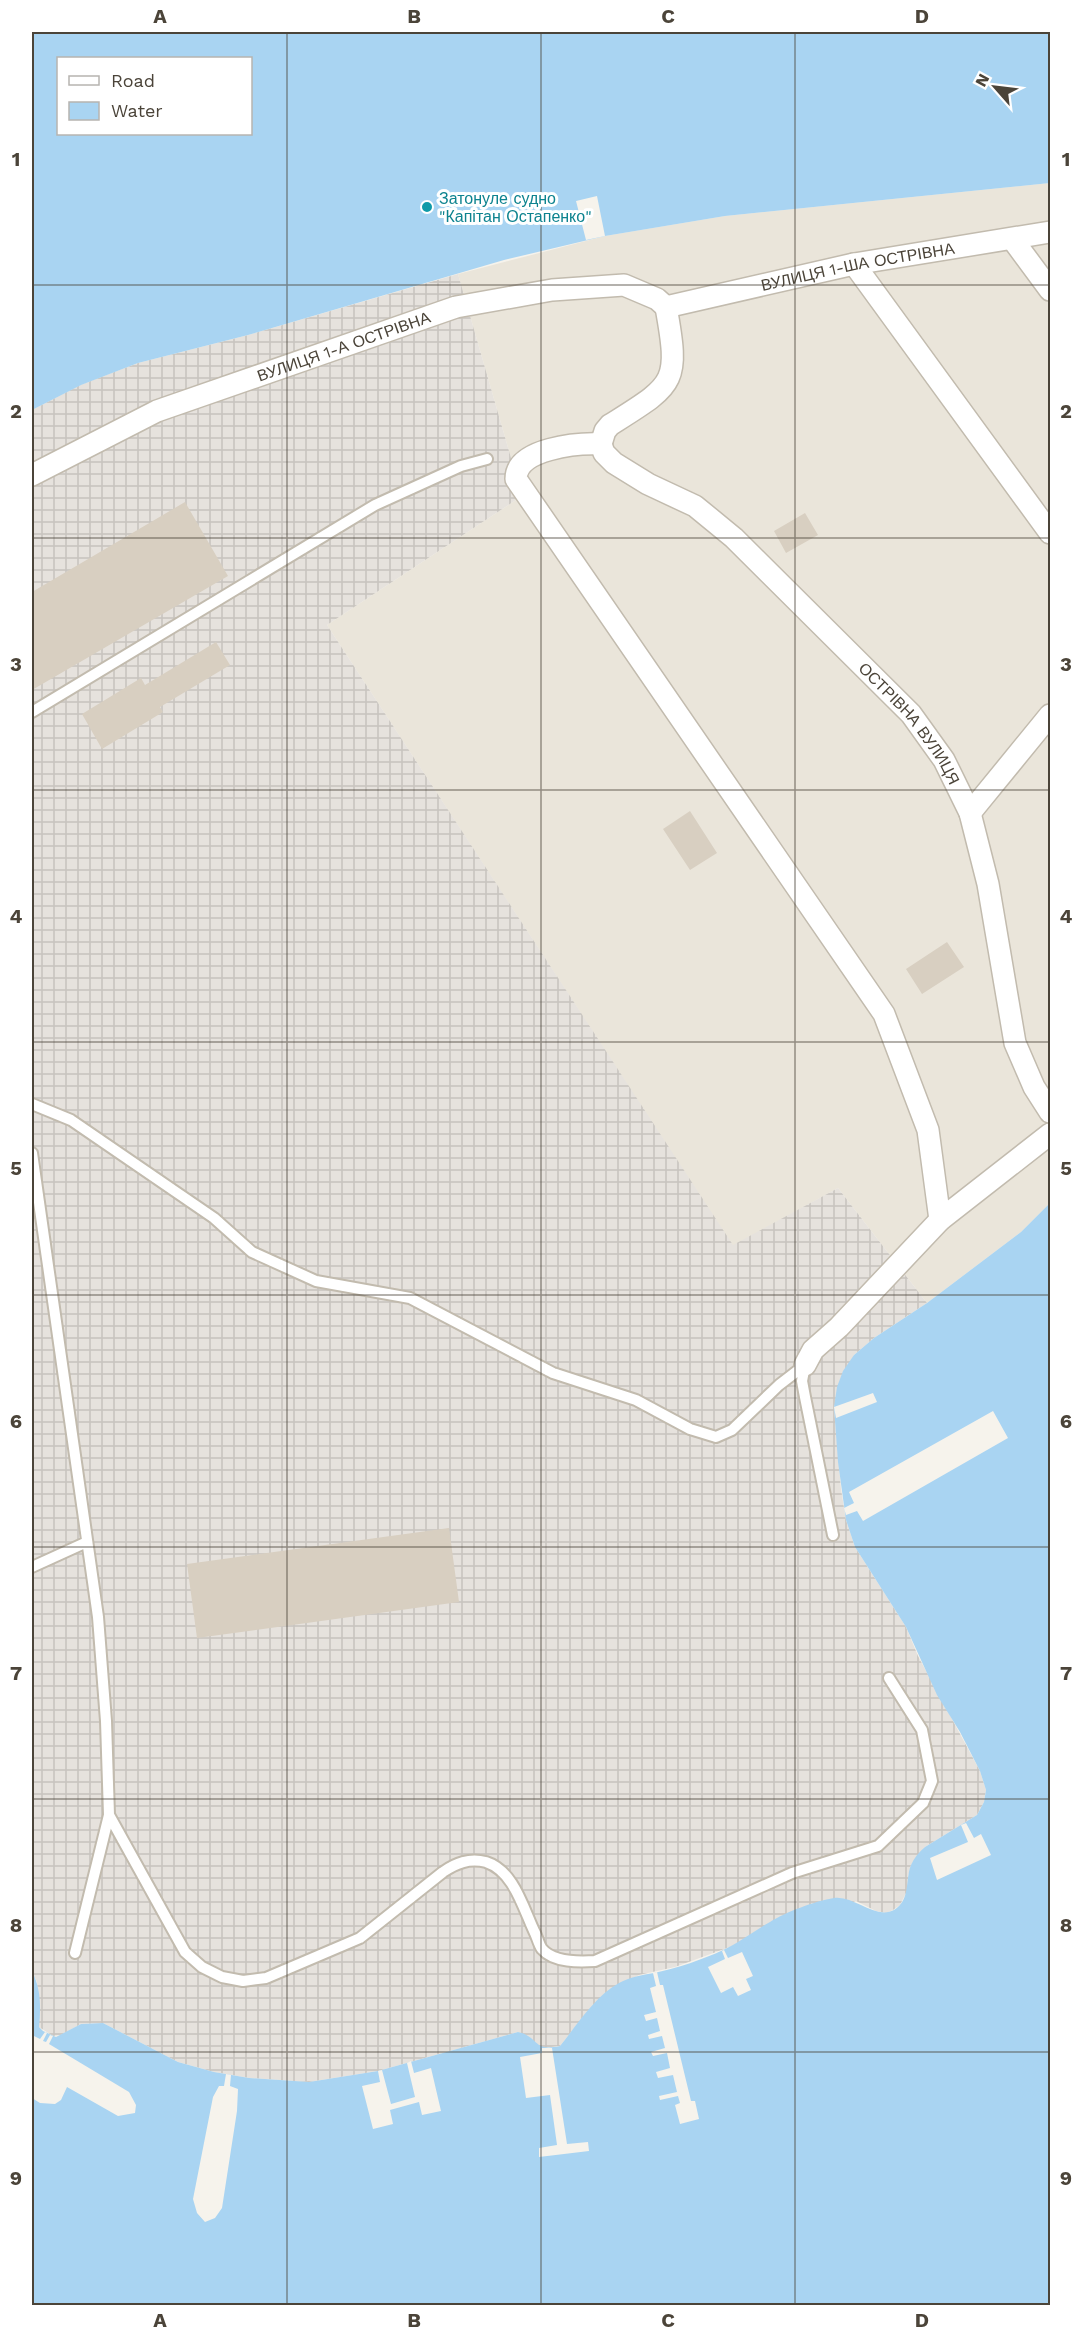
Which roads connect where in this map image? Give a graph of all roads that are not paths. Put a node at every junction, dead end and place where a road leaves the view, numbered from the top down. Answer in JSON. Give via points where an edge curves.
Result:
{"nodes":[{"id":1,"x":1050,"y":232,"type":"edge"},
{"id":2,"x":1013,"y":240,"type":"junction"},
{"id":3,"x":854,"y":264,"type":"junction"},
{"id":4,"x":1050,"y":290,"type":"edge"},
{"id":5,"x":666,"y":307,"type":"junction"},
{"id":6,"x":601,"y":444,"type":"junction"},
{"id":7,"x":487,"y":459,"type":"dead end"},
{"id":8,"x":32,"y":475,"type":"edge"},
{"id":9,"x":1050,"y":533,"type":"edge"},
{"id":10,"x":32,"y":712,"type":"edge"},
{"id":11,"x":1050,"y":715,"type":"edge"},
{"id":12,"x":970,"y":813,"type":"junction"},
{"id":13,"x":32,"y":1104,"type":"edge"},
{"id":14,"x":1050,"y":1112,"type":"edge"},
{"id":15,"x":1050,"y":1134,"type":"edge"},
{"id":16,"x":32,"y":1153,"type":"edge"},
{"id":17,"x":940,"y":1220,"type":"junction"},
{"id":18,"x":805,"y":1365,"type":"junction"},
{"id":19,"x":833,"y":1535,"type":"dead end"},
{"id":20,"x":87,"y":1542,"type":"junction"},
{"id":21,"x":32,"y":1567,"type":"edge"},
{"id":22,"x":889,"y":1678,"type":"dead end"},
{"id":23,"x":109,"y":1815,"type":"junction"},
{"id":24,"x":75,"y":1953,"type":"dead end"}],
"edges":[{"from":1,"to":2,"type":"street","name":"ВУЛИЦЯ 1-ША ОСТРІВНА"},
{"from":2,"to":3,"type":"street","name":"ВУЛИЦЯ 1-ША ОСТРІВНА"},
{"from":2,"to":4,"type":"street"},
{"from":3,"to":5,"type":"street","name":"ВУЛИЦЯ 1-ША ОСТРІВНА"},
{"from":3,"to":9,"type":"street"},
{"from":5,"to":6,"type":"street","via":[[674,351],[668,381],[659,393],[610,425]]},
{"from":5,"to":8,"type":"street","name":"ВУЛИЦЯ 1-А ОСТРІВНА","via":[[624,285],[552,290],[456,307],[157,411]]},
{"from":6,"to":12,"type":"street","name":"ОСТРІВНА ВУЛИЦЯ","via":[[614,463],[695,506],[735,538],[911,714],[944,760]]},
{"from":6,"to":17,"type":"street","via":[[576,443],[526,458],[518,467],[516,479],[884,1014],[928,1130]]},
{"from":7,"to":10,"type":"lane","via":[[461,466],[375,506]]},
{"from":11,"to":12,"type":"street"},
{"from":12,"to":14,"type":"street","name":"ОСТРІВНА ВУЛИЦЯ","via":[[988,884],[1015,1043]]},
{"from":13,"to":18,"type":"lane","via":[[71,1120],[214,1218],[252,1252],[316,1281],[410,1298],[553,1373],[636,1401],[690,1429],[716,1437],[732,1430]]},
{"from":15,"to":17,"type":"street"},
{"from":16,"to":20,"type":"lane"},
{"from":17,"to":18,"type":"street","via":[[813,1350]]},
{"from":18,"to":19,"type":"lane","via":[[802,1381]]},
{"from":20,"to":21,"type":"lane"},
{"from":20,"to":23,"type":"lane","via":[[98,1617]]},
{"from":22,"to":23,"type":"lane","via":[[922,1730],[932,1780],[923,1803],[878,1846],[792,1873],[596,1960],[577,1962],[543,1950],[511,1881],[485,1862],[466,1861],[443,1872],[360,1938],[266,1978],[243,1981],[222,1977],[185,1952]]},
{"from":23,"to":24,"type":"lane"}]}
